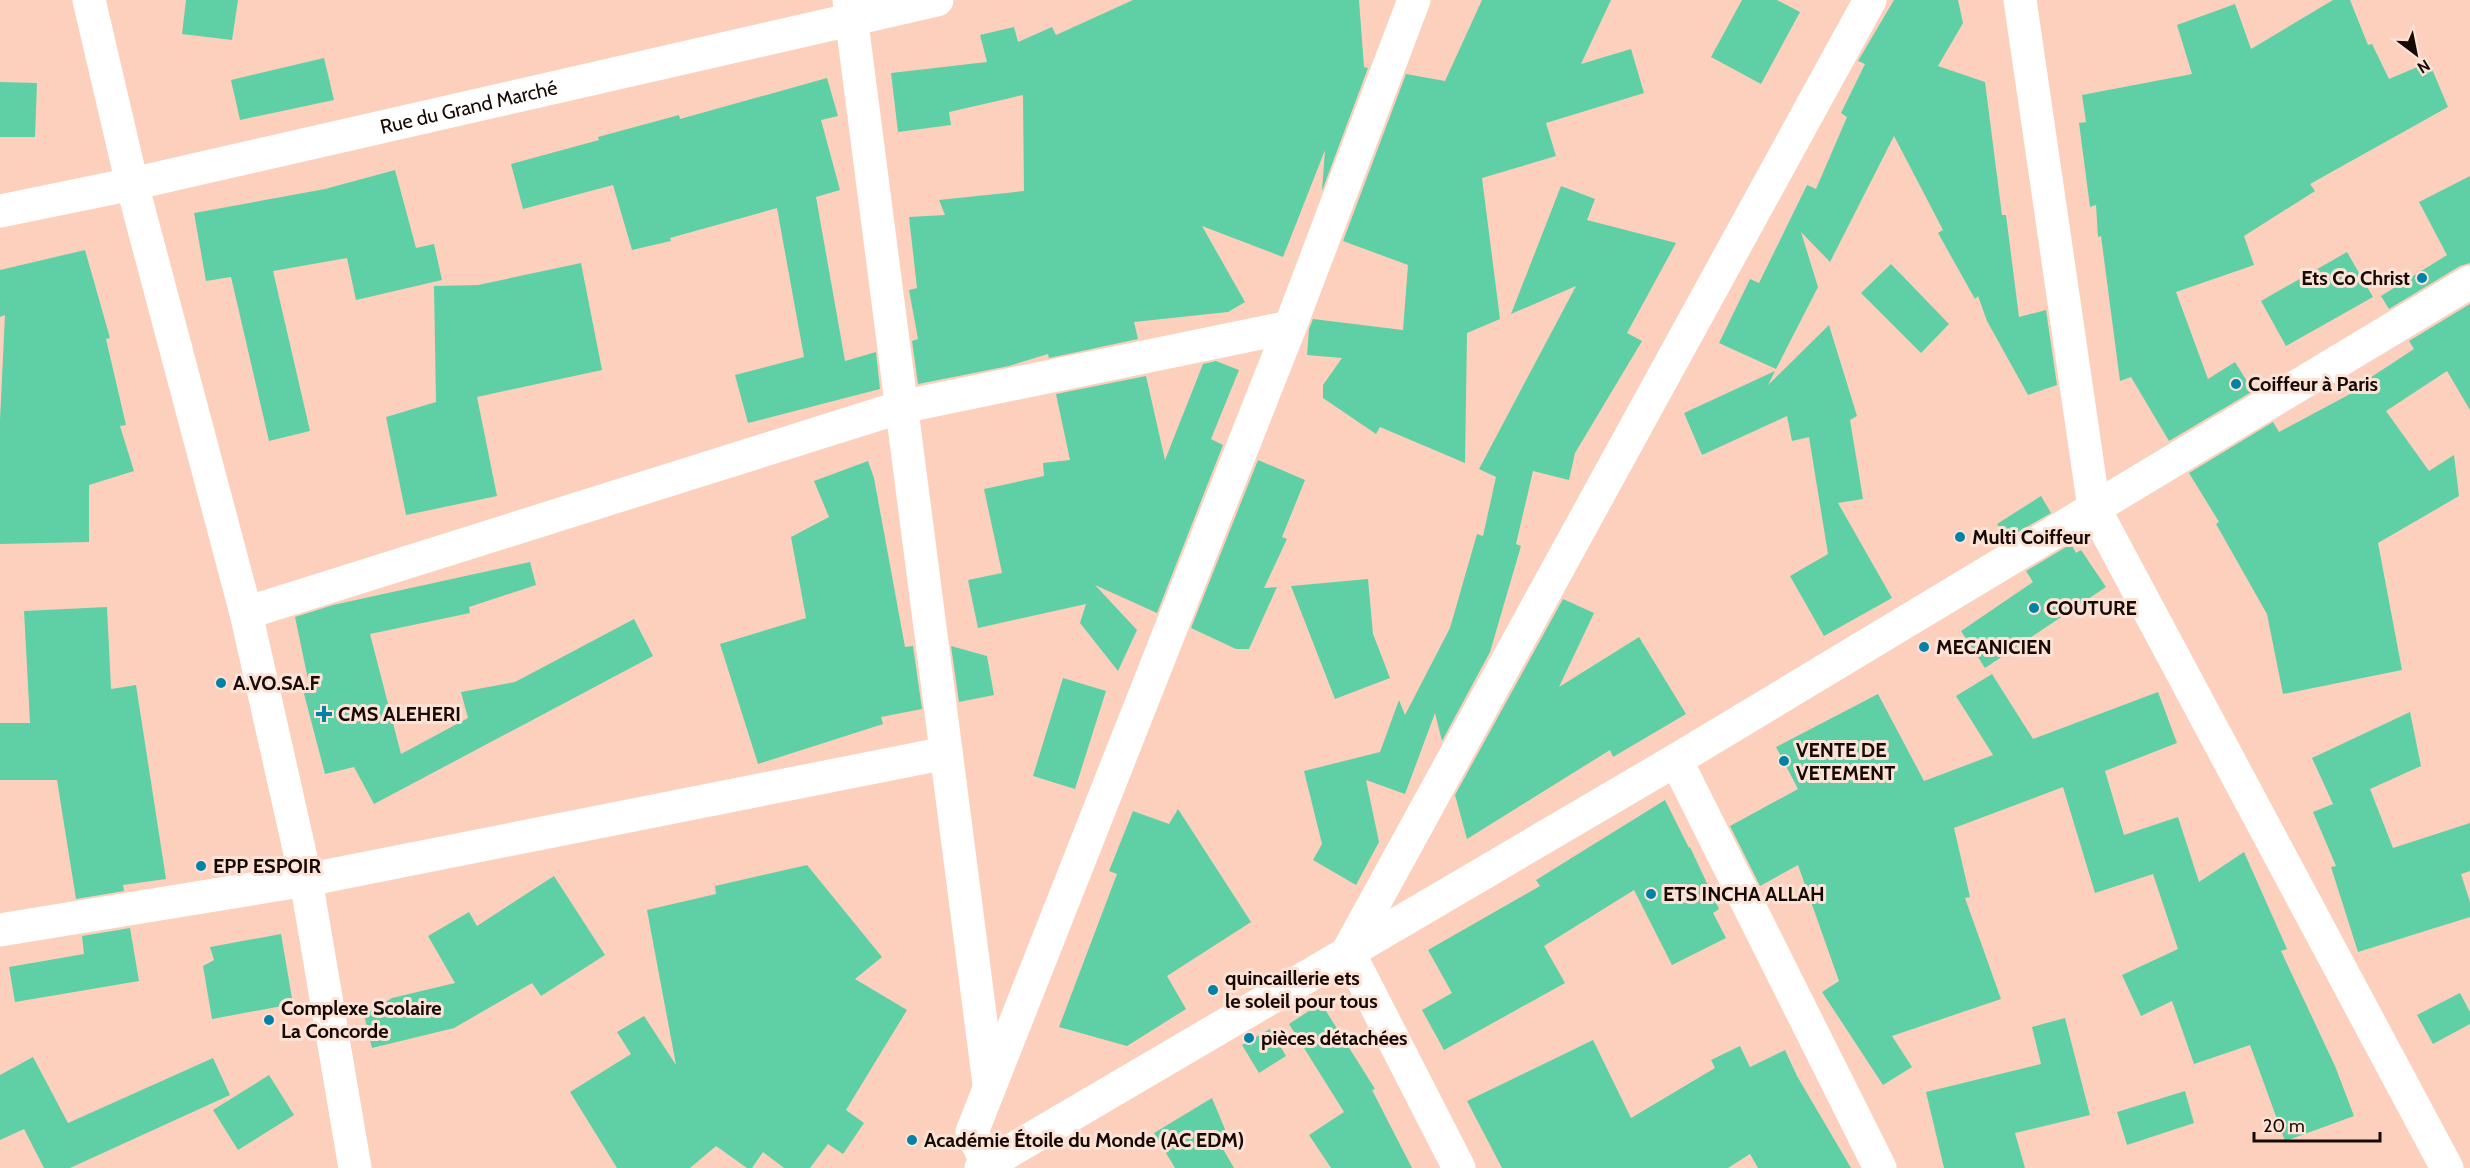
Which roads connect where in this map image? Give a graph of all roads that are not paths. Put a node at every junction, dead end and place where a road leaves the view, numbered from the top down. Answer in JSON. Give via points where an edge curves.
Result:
{"nodes":[{"id":1,"x":89,"y":0,"type":"edge"},
{"id":2,"x":936,"y":0,"type":"edge"},
{"id":3,"x":1414,"y":0,"type":"edge"},
{"id":4,"x":1870,"y":0,"type":"edge"},
{"id":5,"x":2020,"y":0,"type":"edge"},
{"id":6,"x":850,"y":9,"type":"edge"},
{"id":7,"x":132,"y":184,"type":"junction"},
{"id":8,"x":0,"y":211,"type":"edge"},
{"id":9,"x":2470,"y":282,"type":"edge"},
{"id":10,"x":1290,"y":327,"type":"junction"},
{"id":11,"x":902,"y":407,"type":"junction"},
{"id":12,"x":2094,"y":508,"type":"junction"},
{"id":13,"x":246,"y":614,"type":"junction"},
{"id":14,"x":946,"y":753,"type":"junction"},
{"id":15,"x":1676,"y":760,"type":"junction"},
{"id":16,"x":306,"y":880,"type":"junction"},
{"id":17,"x":0,"y":930,"type":"edge"},
{"id":18,"x":1348,"y":951,"type":"junction"},
{"id":19,"x":990,"y":1087,"type":"junction"},
{"id":20,"x":986,"y":1167,"type":"edge"},
{"id":21,"x":356,"y":1168,"type":"edge"},
{"id":22,"x":1459,"y":1168,"type":"edge"},
{"id":23,"x":1880,"y":1168,"type":"edge"},
{"id":24,"x":2447,"y":1168,"type":"edge"}],
"edges":[{"from":1,"to":7,"type":"street"},
{"from":2,"to":6,"type":"street","name":"Rue du Grand Marché"},
{"from":3,"to":10,"type":"street"},
{"from":4,"to":18,"type":"street"},
{"from":5,"to":12,"type":"street"},
{"from":6,"to":7,"type":"street","name":"Rue du Grand Marché"},
{"from":6,"to":11,"type":"street"},
{"from":7,"to":8,"type":"street","name":"Rue du Grand Marché"},
{"from":7,"to":13,"type":"street"},
{"from":9,"to":12,"type":"street"},
{"from":10,"to":11,"type":"street"},
{"from":10,"to":19,"type":"street"},
{"from":11,"to":13,"type":"street"},
{"from":11,"to":14,"type":"street"},
{"from":12,"to":15,"type":"street"},
{"from":12,"to":24,"type":"street"},
{"from":13,"to":16,"type":"street"},
{"from":14,"to":16,"type":"street"},
{"from":14,"to":19,"type":"street"},
{"from":15,"to":18,"type":"street"},
{"from":15,"to":23,"type":"street"},
{"from":16,"to":17,"type":"street"},
{"from":16,"to":21,"type":"street"},
{"from":18,"to":20,"type":"street"},
{"from":18,"to":22,"type":"street"},
{"from":19,"to":20,"type":"street","via":[[972,1132]]}]}
